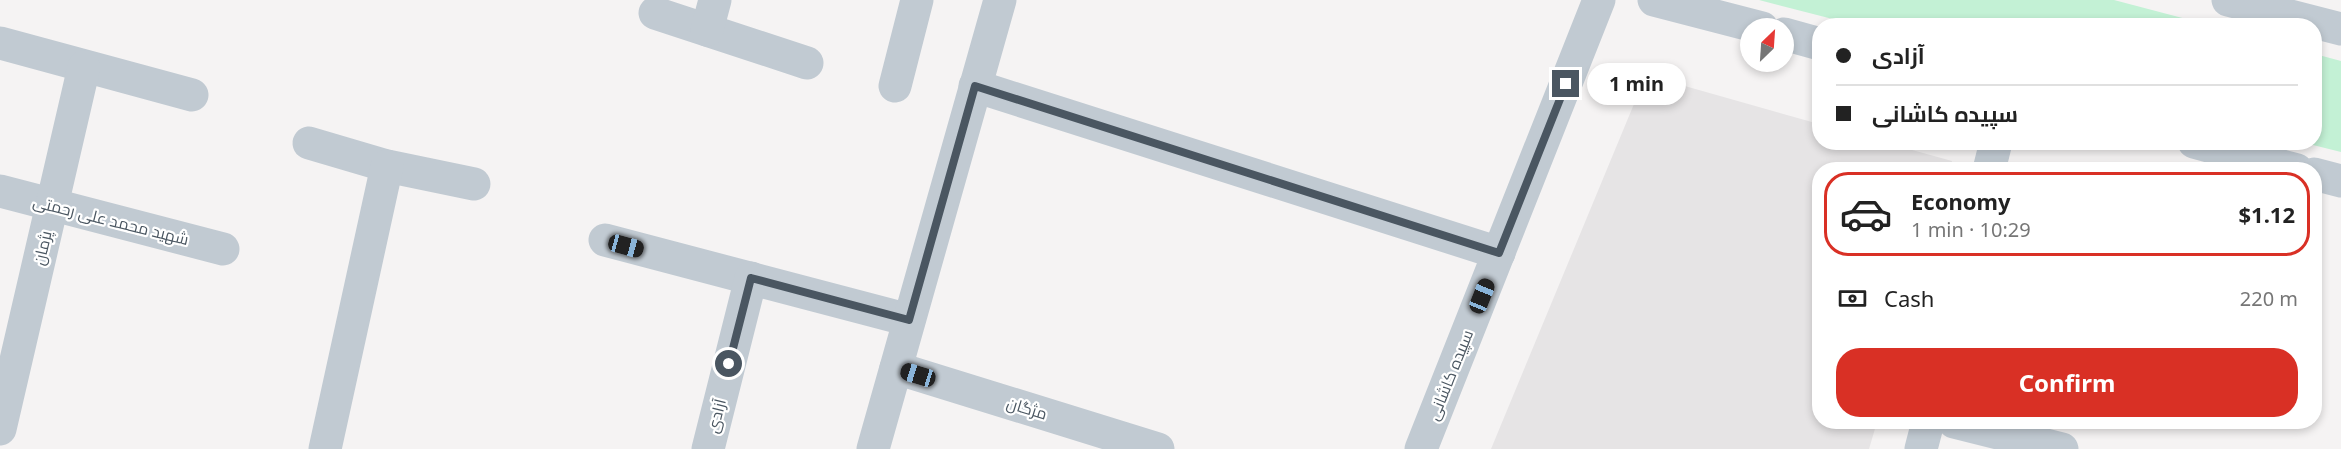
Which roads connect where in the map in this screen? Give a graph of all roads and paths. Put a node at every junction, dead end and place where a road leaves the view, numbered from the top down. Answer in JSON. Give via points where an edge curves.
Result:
{"nodes":[{"id":1,"x":917,"y":0,"type":"edge"},
{"id":2,"x":1000,"y":0,"type":"edge"},
{"id":3,"x":1599,"y":0,"type":"edge"},
{"id":4,"x":1654,"y":0,"type":"edge"},
{"id":5,"x":2228,"y":0,"type":"edge"},
{"id":6,"x":655,"y":13,"type":"dead end"},
{"id":7,"x":711,"y":15,"type":"edge"},
{"id":8,"x":2298,"y":18,"type":"edge"},
{"id":9,"x":1740,"y":22,"type":"edge"},
{"id":10,"x":2322,"y":24,"type":"edge"},
{"id":11,"x":2341,"y":29,"type":"edge"},
{"id":12,"x":1794,"y":37,"type":"edge"},
{"id":13,"x":1812,"y":42,"type":"edge"},
{"id":14,"x":0,"y":44,"type":"edge"},
{"id":15,"x":807,"y":63,"type":"dead end"},
{"id":16,"x":84,"y":67,"type":"junction"},
{"id":17,"x":895,"y":86,"type":"dead end"},
{"id":18,"x":975,"y":86,"type":"junction"},
{"id":19,"x":192,"y":95,"type":"dead end"},
{"id":20,"x":309,"y":143,"type":"dead end"},
{"id":21,"x":2223,"y":150,"type":"edge"},
{"id":22,"x":2268,"y":162,"type":"edge"},
{"id":23,"x":387,"y":166,"type":"junction"},
{"id":24,"x":2322,"y":176,"type":"edge"},
{"id":25,"x":2341,"y":181,"type":"edge"},
{"id":26,"x":474,"y":184,"type":"dead end"},
{"id":27,"x":0,"y":191,"type":"edge"},
{"id":28,"x":52,"y":205,"type":"junction"},
{"id":29,"x":605,"y":240,"type":"dead end"},
{"id":30,"x":223,"y":249,"type":"dead end"},
{"id":31,"x":1499,"y":253,"type":"junction"},
{"id":32,"x":751,"y":278,"type":"junction"},
{"id":33,"x":909,"y":320,"type":"junction"},
{"id":34,"x":896,"y":368,"type":"junction"},
{"id":35,"x":0,"y":429,"type":"edge"},
{"id":36,"x":1926,"y":429,"type":"edge"},
{"id":37,"x":1982,"y":429,"type":"edge"},
{"id":38,"x":325,"y":449,"type":"edge"},
{"id":39,"x":708,"y":449,"type":"edge"},
{"id":40,"x":873,"y":449,"type":"edge"},
{"id":41,"x":1158,"y":449,"type":"edge"},
{"id":42,"x":1421,"y":449,"type":"edge"},
{"id":43,"x":1921,"y":449,"type":"edge"},
{"id":44,"x":2062,"y":449,"type":"edge"}],
"edges":[{"from":1,"to":17,"type":"street"},
{"from":2,"to":18,"type":"street"},
{"from":3,"to":31,"type":"street","name":"سپیده کاشانی"},
{"from":4,"to":9,"type":"street"},
{"from":5,"to":8,"type":"street"},
{"from":6,"to":7,"type":"street"},
{"from":7,"to":15,"type":"street"},
{"from":10,"to":11,"type":"street"},
{"from":12,"to":13,"type":"street"},
{"from":14,"to":16,"type":"street"},
{"from":16,"to":19,"type":"street"},
{"from":16,"to":28,"type":"street","name":"پژمان"},
{"from":18,"to":31,"type":"street"},
{"from":18,"to":33,"type":"street"},
{"from":20,"to":23,"type":"street"},
{"from":21,"to":22,"type":"street"},
{"from":23,"to":26,"type":"street"},
{"from":23,"to":38,"type":"street"},
{"from":24,"to":25,"type":"street"},
{"from":27,"to":28,"type":"street","name":"شهید محمد علی رحمتی"},
{"from":28,"to":30,"type":"street","name":"شهید محمد علی رحمتی"},
{"from":28,"to":35,"type":"street","name":"پژمان"},
{"from":29,"to":32,"type":"street"},
{"from":31,"to":42,"type":"street","name":"سپیده کاشانی"},
{"from":32,"to":33,"type":"street"},
{"from":32,"to":39,"type":"street","name":"آزادی"},
{"from":33,"to":34,"type":"street"},
{"from":34,"to":40,"type":"street"},
{"from":34,"to":41,"type":"street","name":"مژگان"},
{"from":36,"to":43,"type":"street"},
{"from":37,"to":44,"type":"street"}]}
